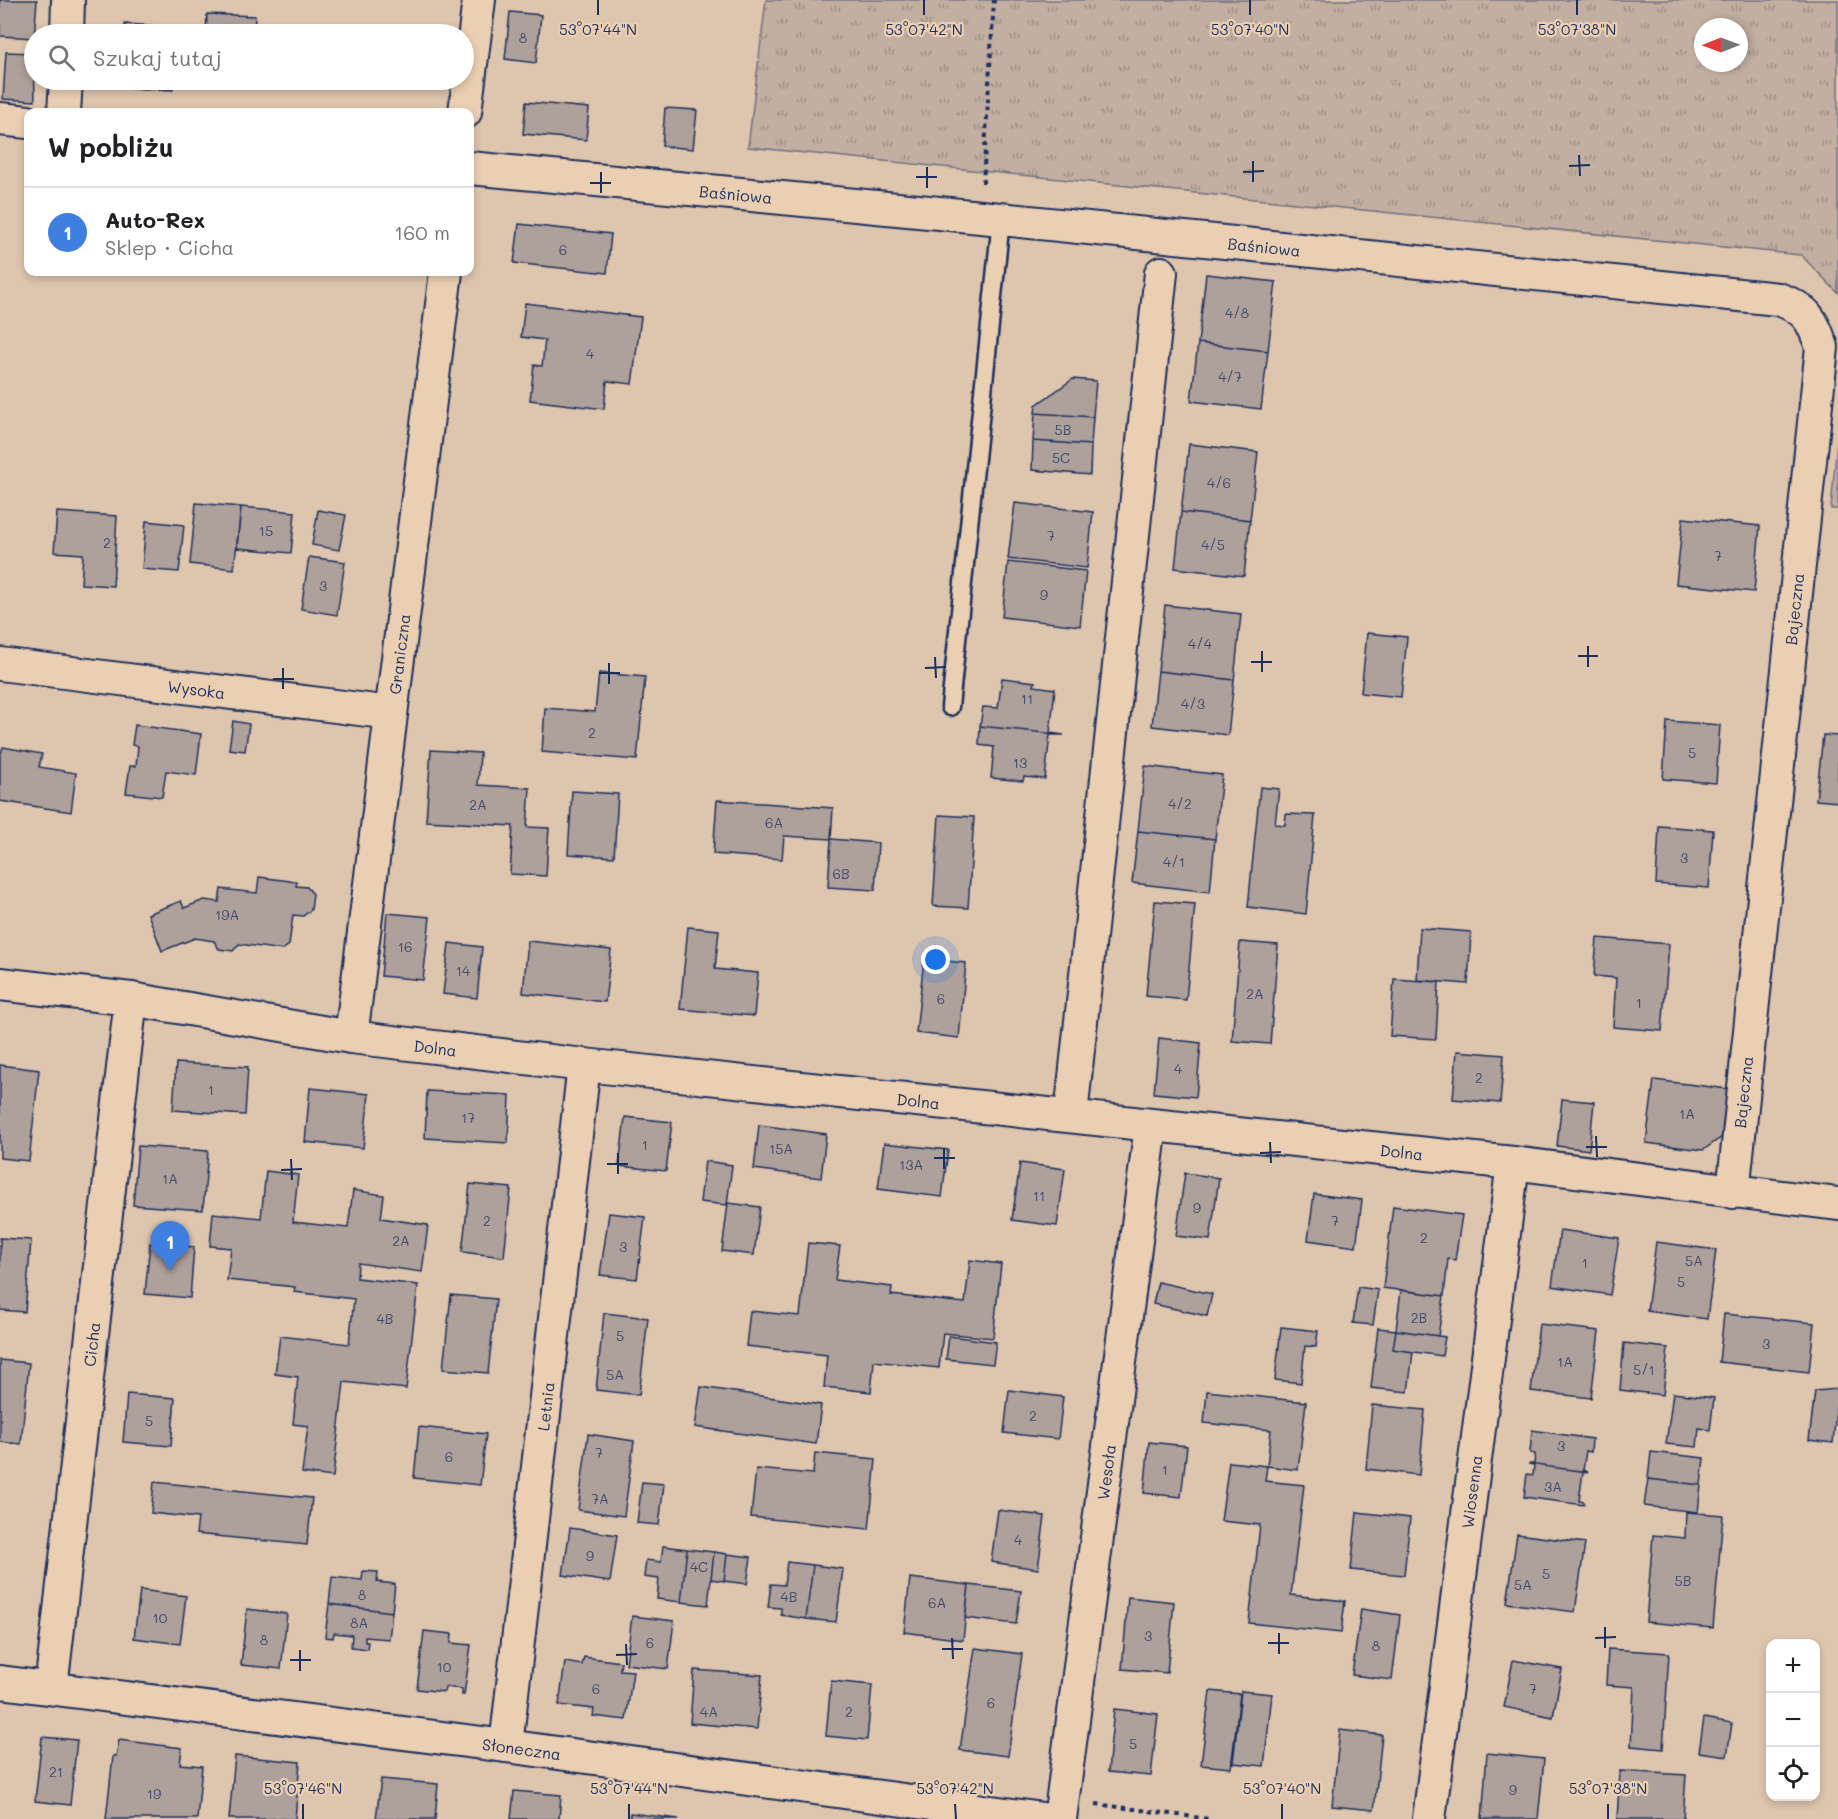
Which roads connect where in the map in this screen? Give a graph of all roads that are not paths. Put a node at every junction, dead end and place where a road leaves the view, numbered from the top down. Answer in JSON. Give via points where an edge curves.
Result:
{"nodes":[{"id":1,"x":68,"y":0,"type":"edge"},
{"id":2,"x":479,"y":0,"type":"edge"},
{"id":3,"x":67,"y":24,"type":"edge"},
{"id":4,"x":474,"y":40,"type":"edge"},
{"id":5,"x":65,"y":90,"type":"edge"},
{"id":6,"x":468,"y":90,"type":"edge"},
{"id":7,"x":64,"y":108,"type":"edge"},
{"id":8,"x":466,"y":108,"type":"edge"},
{"id":9,"x":0,"y":119,"type":"edge"},
{"id":10,"x":24,"y":122,"type":"edge"},
{"id":11,"x":474,"y":168,"type":"edge"},
{"id":12,"x":991,"y":218,"type":"junction"},
{"id":13,"x":1161,"y":273,"type":"dead end"},
{"id":14,"x":1527,"y":274,"type":"joint"},
{"id":15,"x":446,"y":276,"type":"edge"},
{"id":16,"x":0,"y":664,"type":"edge"},
{"id":17,"x":950,"y":707,"type":"dead end"},
{"id":18,"x":391,"y":713,"type":"junction"},
{"id":19,"x":0,"y":984,"type":"edge"},
{"id":20,"x":131,"y":999,"type":"junction"},
{"id":21,"x":351,"y":1037,"type":"junction"},
{"id":22,"x":584,"y":1065,"type":"junction"},
{"id":23,"x":1071,"y":1115,"type":"junction"},
{"id":24,"x":1151,"y":1126,"type":"junction"},
{"id":25,"x":1513,"y":1163,"type":"junction"},
{"id":26,"x":1733,"y":1192,"type":"junction"},
{"id":27,"x":1838,"y":1204,"type":"edge"},
{"id":28,"x":0,"y":1682,"type":"edge"},
{"id":29,"x":51,"y":1688,"type":"junction"},
{"id":30,"x":506,"y":1746,"type":"junction"},
{"id":31,"x":1043,"y":1819,"type":"edge"},
{"id":32,"x":1059,"y":1819,"type":"edge"},
{"id":33,"x":1429,"y":1819,"type":"edge"}],
"edges":[{"from":1,"to":3,"type":"street"},
{"from":2,"to":4,"type":"street"},
{"from":5,"to":7,"type":"street"},
{"from":6,"to":8,"type":"street"},
{"from":9,"to":10,"type":"street"},
{"from":11,"to":12,"type":"street","name":"Baśniowa"},
{"from":12,"to":14,"type":"street","name":"Baśniowa"},
{"from":12,"to":17,"type":"lane"},
{"from":13,"to":23,"type":"street"},
{"from":14,"to":26,"type":"street","name":"Bajeczna","via":[[1778,299],[1795,305],[1812,320],[1822,347]]},
{"from":15,"to":18,"type":"street","name":"Graniczna"},
{"from":16,"to":18,"type":"street","name":"Wysoka"},
{"from":18,"to":21,"type":"street","name":"Graniczna"},
{"from":19,"to":20,"type":"street","name":"Dolna"},
{"from":20,"to":21,"type":"street","name":"Dolna"},
{"from":20,"to":29,"type":"street","name":"Cicha"},
{"from":21,"to":22,"type":"street","name":"Dolna"},
{"from":22,"to":23,"type":"street","name":"Dolna"},
{"from":22,"to":30,"type":"street","name":"Letnia"},
{"from":23,"to":24,"type":"street","name":"Dolna"},
{"from":24,"to":25,"type":"street","name":"Dolna"},
{"from":24,"to":32,"type":"street","name":"Wesoła"},
{"from":25,"to":26,"type":"street","name":"Dolna"},
{"from":25,"to":33,"type":"street","name":"Wiosenna"},
{"from":26,"to":27,"type":"street","name":"Dolna"},
{"from":28,"to":29,"type":"street","name":"Słoneczna"},
{"from":29,"to":30,"type":"street","name":"Słoneczna"},
{"from":30,"to":31,"type":"street","name":"Słoneczna"}]}
